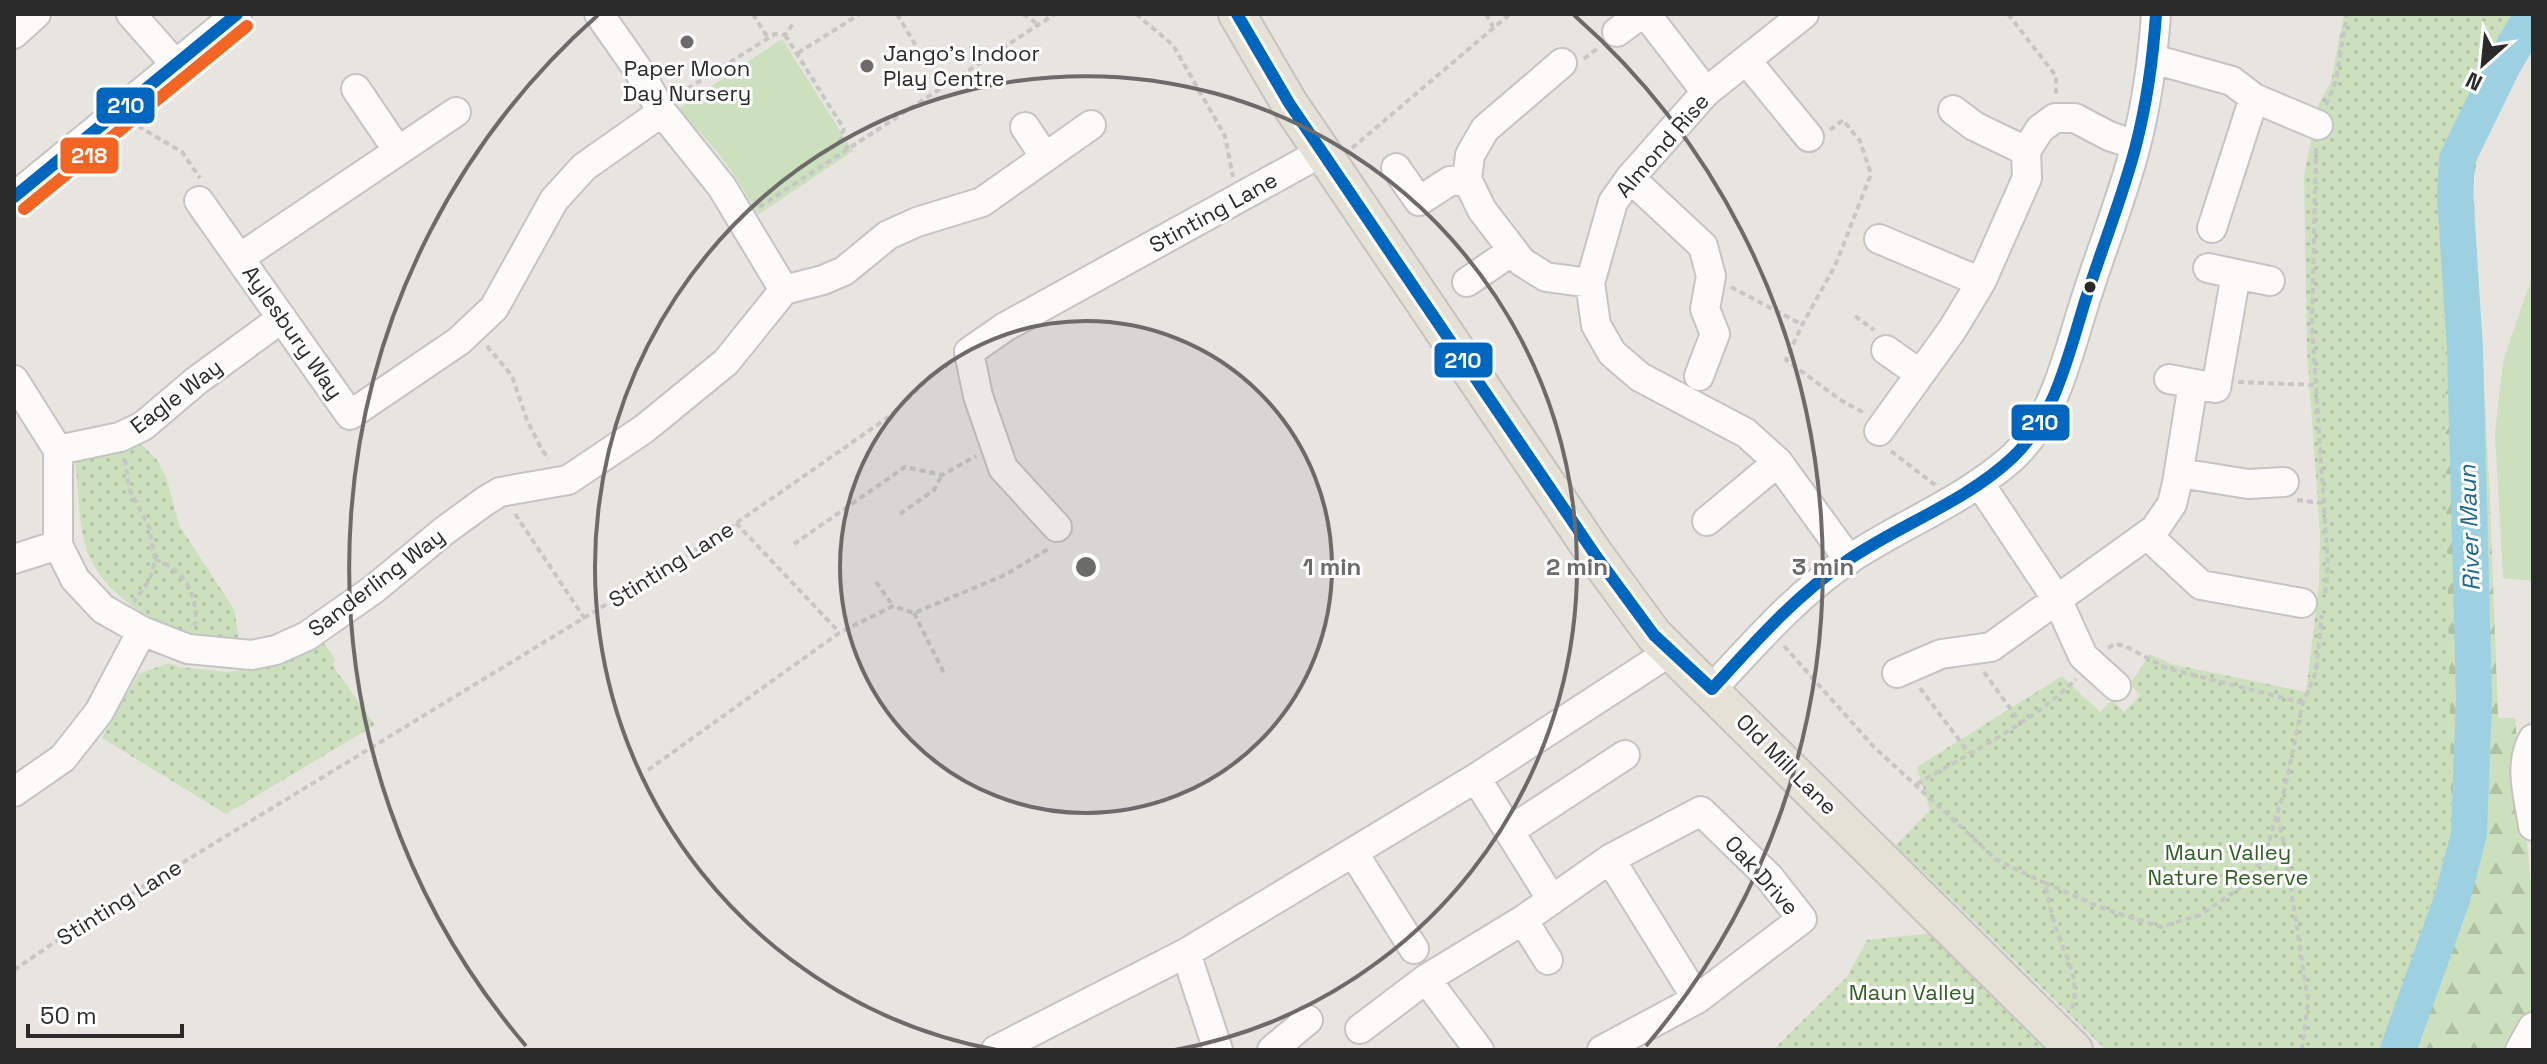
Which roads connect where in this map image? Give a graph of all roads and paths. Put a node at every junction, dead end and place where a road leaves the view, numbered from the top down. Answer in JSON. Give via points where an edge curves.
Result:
{"nodes":[{"id":1,"x":36,"y":14,"type":"edge"},
{"id":2,"x":131,"y":14,"type":"edge"},
{"id":3,"x":237,"y":14,"type":"edge"},
{"id":4,"x":599,"y":14,"type":"edge"},
{"id":5,"x":762,"y":14,"type":"edge"},
{"id":6,"x":860,"y":14,"type":"edge"},
{"id":7,"x":897,"y":14,"type":"edge"},
{"id":8,"x":1023,"y":14,"type":"edge"},
{"id":9,"x":1055,"y":14,"type":"edge"},
{"id":10,"x":1136,"y":14,"type":"edge"},
{"id":11,"x":1237,"y":14,"type":"edge"},
{"id":12,"x":1486,"y":14,"type":"edge"},
{"id":13,"x":1510,"y":14,"type":"edge"},
{"id":14,"x":1644,"y":14,"type":"edge"},
{"id":15,"x":1804,"y":14,"type":"edge"},
{"id":16,"x":2008,"y":14,"type":"edge"},
{"id":17,"x":2156,"y":14,"type":"edge"},
{"id":18,"x":2347,"y":14,"type":"edge"},
{"id":19,"x":754,"y":16,"type":"edge"},
{"id":20,"x":793,"y":24,"type":"dead end"},
{"id":21,"x":1771,"y":24,"type":"edge"},
{"id":22,"x":1039,"y":25,"type":"junction"},
{"id":23,"x":1493,"y":27,"type":"junction"},
{"id":24,"x":1617,"y":32,"type":"dead end"},
{"id":25,"x":14,"y":34,"type":"edge"},
{"id":26,"x":785,"y":35,"type":"junction"},
{"id":27,"x":768,"y":38,"type":"junction"},
{"id":28,"x":797,"y":53,"type":"junction"},
{"id":29,"x":2153,"y":59,"type":"junction"},
{"id":30,"x":1746,"y":60,"type":"junction"},
{"id":31,"x":1562,"y":63,"type":"dead end"},
{"id":32,"x":176,"y":65,"type":"junction"},
{"id":33,"x":928,"y":66,"type":"dead end"},
{"id":34,"x":698,"y":83,"type":"dead end"},
{"id":35,"x":356,"y":89,"type":"dead end"},
{"id":36,"x":1706,"y":92,"type":"junction"},
{"id":37,"x":2254,"y":98,"type":"junction"},
{"id":38,"x":1953,"y":110,"type":"dead end"},
{"id":39,"x":115,"y":112,"type":"junction"},
{"id":40,"x":456,"y":112,"type":"dead end"},
{"id":41,"x":662,"y":112,"type":"junction"},
{"id":42,"x":2055,"y":118,"type":"junction"},
{"id":43,"x":1091,"y":125,"type":"dead end"},
{"id":44,"x":2318,"y":125,"type":"junction"},
{"id":45,"x":1025,"y":127,"type":"dead end"},
{"id":46,"x":1805,"y":132,"type":"joint"},
{"id":47,"x":2136,"y":145,"type":"junction"},
{"id":48,"x":848,"y":149,"type":"junction"},
{"id":49,"x":398,"y":151,"type":"junction"},
{"id":50,"x":2026,"y":151,"type":"junction"},
{"id":51,"x":1045,"y":157,"type":"junction"},
{"id":52,"x":1327,"y":158,"type":"junction"},
{"id":53,"x":1396,"y":168,"type":"dead end"},
{"id":54,"x":1630,"y":178,"type":"junction"},
{"id":55,"x":1467,"y":179,"type":"junction"},
{"id":56,"x":14,"y":197,"type":"edge"},
{"id":57,"x":1237,"y":199,"type":"junction"},
{"id":58,"x":199,"y":201,"type":"joint"},
{"id":59,"x":741,"y":219,"type":"junction"},
{"id":60,"x":2212,"y":228,"type":"dead end"},
{"id":61,"x":1879,"y":239,"type":"dead end"},
{"id":62,"x":1512,"y":251,"type":"junction"},
{"id":63,"x":241,"y":257,"type":"junction"},
{"id":64,"x":2208,"y":268,"type":"dead end"},
{"id":65,"x":2236,"y":274,"type":"junction"},
{"id":66,"x":1711,"y":276,"type":"junction"},
{"id":67,"x":2270,"y":281,"type":"dead end"},
{"id":68,"x":1467,"y":282,"type":"dead end"},
{"id":69,"x":1981,"y":282,"type":"junction"},
{"id":70,"x":1590,"y":283,"type":"junction"},
{"id":71,"x":784,"y":290,"type":"junction"},
{"id":72,"x":282,"y":318,"type":"junction"},
{"id":73,"x":1802,"y":325,"type":"junction"},
{"id":74,"x":474,"y":327,"type":"junction"},
{"id":75,"x":1886,"y":350,"type":"dead end"},
{"id":76,"x":969,"y":352,"type":"junction"},
{"id":77,"x":1920,"y":374,"type":"junction"},
{"id":78,"x":1699,"y":376,"type":"dead end"},
{"id":79,"x":14,"y":380,"type":"edge"},
{"id":80,"x":2192,"y":384,"type":"junction"},
{"id":81,"x":2316,"y":385,"type":"junction"},
{"id":82,"x":1875,"y":433,"type":"junction"},
{"id":83,"x":120,"y":437,"type":"junction"},
{"id":84,"x":995,"y":445,"type":"junction"},
{"id":85,"x":58,"y":450,"type":"junction"},
{"id":86,"x":1778,"y":462,"type":"junction"},
{"id":87,"x":2180,"y":473,"type":"junction"},
{"id":88,"x":942,"y":475,"type":"junction"},
{"id":89,"x":568,"y":480,"type":"junction"},
{"id":90,"x":2284,"y":482,"type":"dead end"},
{"id":91,"x":1980,"y":484,"type":"junction"},
{"id":92,"x":500,"y":492,"type":"junction"},
{"id":93,"x":1956,"y":501,"type":"junction"},
{"id":94,"x":900,"y":514,"type":"dead end"},
{"id":95,"x":1707,"y":521,"type":"dead end"},
{"id":96,"x":736,"y":523,"type":"junction"},
{"id":97,"x":1057,"y":527,"type":"joint"},
{"id":98,"x":2147,"y":535,"type":"junction"},
{"id":99,"x":794,"y":544,"type":"dead end"},
{"id":100,"x":58,"y":545,"type":"junction"},
{"id":101,"x":14,"y":559,"type":"edge"},
{"id":102,"x":155,"y":559,"type":"junction"},
{"id":103,"x":1849,"y":560,"type":"junction"},
{"id":104,"x":876,"y":582,"type":"dead end"},
{"id":105,"x":2058,"y":601,"type":"junction"},
{"id":106,"x":2317,"y":603,"type":"junction"},
{"id":107,"x":893,"y":606,"type":"junction"},
{"id":108,"x":914,"y":613,"type":"junction"},
{"id":109,"x":116,"y":617,"type":"junction"},
{"id":110,"x":585,"y":619,"type":"junction"},
{"id":111,"x":1769,"y":629,"type":"junction"},
{"id":112,"x":142,"y":631,"type":"junction"},
{"id":113,"x":839,"y":633,"type":"junction"},
{"id":114,"x":188,"y":649,"type":"junction"},
{"id":115,"x":1671,"y":651,"type":"junction"},
{"id":116,"x":945,"y":675,"type":"dead end"},
{"id":117,"x":1987,"y":677,"type":"dead end"},
{"id":118,"x":1908,"y":680,"type":"joint"},
{"id":119,"x":2116,"y":686,"type":"dead end"},
{"id":120,"x":1712,"y":689,"type":"junction"},
{"id":121,"x":2020,"y":722,"type":"dead end"},
{"id":122,"x":2533,"y":739,"type":"edge"},
{"id":123,"x":1969,"y":753,"type":"dead end"},
{"id":124,"x":1625,"y":755,"type":"dead end"},
{"id":125,"x":648,"y":770,"type":"dead end"},
{"id":126,"x":1476,"y":778,"type":"junction"},
{"id":127,"x":14,"y":792,"type":"edge"},
{"id":128,"x":2277,"y":814,"type":"junction"},
{"id":129,"x":2533,"y":826,"type":"edge"},
{"id":130,"x":1509,"y":831,"type":"junction"},
{"id":131,"x":1353,"y":852,"type":"junction"},
{"id":132,"x":1610,"y":859,"type":"junction"},
{"id":133,"x":2045,"y":883,"type":"junction"},
{"id":134,"x":1552,"y":900,"type":"junction"},
{"id":135,"x":1523,"y":920,"type":"junction"},
{"id":136,"x":1414,"y":949,"type":"dead end"},
{"id":137,"x":1186,"y":953,"type":"junction"},
{"id":138,"x":1548,"y":960,"type":"dead end"},
{"id":139,"x":14,"y":970,"type":"edge"},
{"id":140,"x":1426,"y":979,"type":"junction"},
{"id":141,"x":1697,"y":999,"type":"junction"},
{"id":142,"x":1308,"y":1020,"type":"dead end"},
{"id":143,"x":2533,"y":1027,"type":"edge"},
{"id":144,"x":1360,"y":1029,"type":"dead end"},
{"id":145,"x":2063,"y":1046,"type":"edge"},
{"id":146,"x":996,"y":1050,"type":"edge"},
{"id":147,"x":1218,"y":1050,"type":"edge"},
{"id":148,"x":1272,"y":1050,"type":"edge"},
{"id":149,"x":1479,"y":1050,"type":"edge"},
{"id":150,"x":1602,"y":1050,"type":"edge"},
{"id":151,"x":2302,"y":1050,"type":"edge"},
{"id":152,"x":2520,"y":1050,"type":"edge"}],
"edges":[{"from":1,"to":25,"type":"street"},
{"from":2,"to":32,"type":"street"},
{"from":3,"to":32,"type":"street"},
{"from":4,"to":41,"type":"street"},
{"from":5,"to":19,"type":"path"},
{"from":6,"to":28,"type":"path"},
{"from":7,"to":33,"type":"path"},
{"from":8,"to":22,"type":"path"},
{"from":9,"to":22,"type":"path"},
{"from":10,"to":57,"type":"path","via":[[1173,45],[1225,136]]},
{"from":11,"to":52,"type":"main road","name":"Old Mill Lane"},
{"from":12,"to":23,"type":"path"},
{"from":13,"to":23,"type":"path"},
{"from":14,"to":24,"type":"street"},
{"from":14,"to":36,"type":"street"},
{"from":15,"to":21,"type":"street","name":"Almond Rise"},
{"from":16,"to":42,"type":"path","via":[[2056,76]]},
{"from":17,"to":29,"type":"street"},
{"from":18,"to":44,"type":"path","via":[[2336,81]]},
{"from":19,"to":27,"type":"path"},
{"from":20,"to":26,"type":"path"},
{"from":21,"to":30,"type":"street","name":"Almond Rise"},
{"from":22,"to":48,"type":"path"},
{"from":23,"to":52,"type":"path"},
{"from":26,"to":27,"type":"path"},
{"from":26,"to":28,"type":"path"},
{"from":27,"to":34,"type":"path"},
{"from":28,"to":48,"type":"path","via":[[844,129],[840,137]]},
{"from":29,"to":37,"type":"street","via":[[2232,81]]},
{"from":29,"to":47,"type":"street"},
{"from":30,"to":36,"type":"street","name":"Almond Rise"},
{"from":30,"to":46,"type":"street"},
{"from":31,"to":55,"type":"street","via":[[1485,129],[1470,155]]},
{"from":32,"to":39,"type":"street"},
{"from":35,"to":49,"type":"street"},
{"from":36,"to":54,"type":"street","name":"Almond Rise"},
{"from":37,"to":44,"type":"street"},
{"from":37,"to":60,"type":"street"},
{"from":38,"to":50,"type":"street"},
{"from":39,"to":56,"type":"street"},
{"from":39,"to":58,"type":"path","via":[[182,152],[211,193]]},
{"from":40,"to":49,"type":"street"},
{"from":41,"to":59,"type":"street"},
{"from":41,"to":74,"type":"street","name":"Aylesbury Way","via":[[584,167],[554,200],[494,308]]},
{"from":42,"to":47,"type":"street","via":[[2075,118]]},
{"from":42,"to":50,"type":"street","via":[[2040,129]]},
{"from":43,"to":51,"type":"street"},
{"from":44,"to":81,"type":"path","via":[[2313,196]]},
{"from":45,"to":51,"type":"street"},
{"from":46,"to":73,"type":"path","via":[[1828,131],[1843,120],[1860,141],[1871,174],[1835,266]]},
{"from":47,"to":91,"type":"street","via":[[2045,413],[2015,455]]},
{"from":48,"to":59,"type":"path"},
{"from":49,"to":63,"type":"street"},
{"from":50,"to":69,"type":"street","via":[[2027,178]]},
{"from":51,"to":71,"type":"street","via":[[982,202],[917,222],[888,235],[844,271]]},
{"from":52,"to":57,"type":"street","name":"Stinting Lane"},
{"from":52,"to":115,"type":"main road","name":"Old Mill Lane","via":[[1596,556]]},
{"from":53,"to":55,"type":"street","via":[[1419,201],[1450,181]]},
{"from":54,"to":66,"type":"street","via":[[1703,246]]},
{"from":54,"to":70,"type":"street","name":"Almond Rise","via":[[1613,202]]},
{"from":55,"to":62,"type":"street"},
{"from":57,"to":76,"type":"street","name":"Stinting Lane"},
{"from":58,"to":63,"type":"street","name":"Aylesbury Way"},
{"from":59,"to":71,"type":"street"},
{"from":61,"to":69,"type":"street"},
{"from":62,"to":68,"type":"street"},
{"from":62,"to":70,"type":"street","via":[[1546,277]]},
{"from":63,"to":72,"type":"street","name":"Aylesbury Way"},
{"from":64,"to":65,"type":"street"},
{"from":65,"to":67,"type":"street"},
{"from":65,"to":80,"type":"street"},
{"from":66,"to":73,"type":"path"},
{"from":66,"to":78,"type":"street","via":[[1705,309],[1715,334]]},
{"from":69,"to":77,"type":"street"},
{"from":70,"to":86,"type":"street","name":"Almond Rise","via":[[1596,325],[1612,353],[1640,377],[1746,433]]},
{"from":71,"to":89,"type":"street","name":"Sanderling Way","via":[[726,362],[644,429]]},
{"from":72,"to":74,"type":"street","name":"Aylesbury Way","via":[[350,415]]},
{"from":72,"to":83,"type":"street","name":"Eagle Way","via":[[143,426]]},
{"from":73,"to":82,"type":"path","via":[[1786,360],[1861,411]]},
{"from":74,"to":89,"type":"path","via":[[512,376],[542,450]]},
{"from":75,"to":77,"type":"street"},
{"from":76,"to":84,"type":"street"},
{"from":76,"to":96,"type":"path","name":"Stinting Lane","via":[[933,374],[890,416]]},
{"from":77,"to":82,"type":"street"},
{"from":79,"to":85,"type":"street"},
{"from":80,"to":81,"type":"path"},
{"from":80,"to":87,"type":"street"},
{"from":81,"to":106,"type":"path","via":[[2328,566]]},
{"from":82,"to":93,"type":"path"},
{"from":83,"to":85,"type":"street","name":"Eagle Way"},
{"from":83,"to":102,"type":"path","via":[[129,489],[149,527]]},
{"from":84,"to":88,"type":"path"},
{"from":84,"to":97,"type":"street","via":[[1003,468]]},
{"from":85,"to":100,"type":"street","name":"Sanderling Way"},
{"from":86,"to":95,"type":"street"},
{"from":86,"to":103,"type":"street","name":"Almond Rise"},
{"from":87,"to":90,"type":"street","via":[[2248,484]]},
{"from":87,"to":98,"type":"street","via":[[2172,504]]},
{"from":88,"to":94,"type":"path","via":[[934,490]]},
{"from":88,"to":99,"type":"path","via":[[905,467]]},
{"from":89,"to":92,"type":"street","name":"Sanderling Way"},
{"from":91,"to":93,"type":"street"},
{"from":91,"to":105,"type":"street"},
{"from":92,"to":110,"type":"path"},
{"from":92,"to":114,"type":"street","name":"Sanderling Way","via":[[307,636],[252,655]]},
{"from":93,"to":103,"type":"street"},
{"from":96,"to":110,"type":"path","name":"Stinting Lane"},
{"from":96,"to":113,"type":"path"},
{"from":97,"to":108,"type":"path","via":[[1049,550],[1005,575]]},
{"from":98,"to":105,"type":"street"},
{"from":98,"to":106,"type":"street","via":[[2201,585]]},
{"from":100,"to":101,"type":"street"},
{"from":100,"to":109,"type":"street","name":"Sanderling Way","via":[[75,579]]},
{"from":102,"to":109,"type":"path","via":[[136,600]]},
{"from":102,"to":114,"type":"path","via":[[187,581],[197,606]]},
{"from":103,"to":111,"type":"street"},
{"from":104,"to":107,"type":"path"},
{"from":105,"to":118,"type":"street","via":[[1991,647],[1941,654]]},
{"from":105,"to":119,"type":"street","via":[[2083,656]]},
{"from":106,"to":128,"type":"path","via":[[2316,672],[2303,703]]},
{"from":107,"to":108,"type":"path"},
{"from":107,"to":113,"type":"path"},
{"from":108,"to":116,"type":"path"},
{"from":109,"to":112,"type":"street","name":"Sanderling Way"},
{"from":110,"to":139,"type":"path","name":"Stinting Lane"},
{"from":111,"to":120,"type":"street"},
{"from":111,"to":133,"type":"path","via":[[1874,747],[1997,860]]},
{"from":112,"to":114,"type":"street","name":"Sanderling Way"},
{"from":112,"to":127,"type":"street","via":[[99,712],[63,758]]},
{"from":113,"to":125,"type":"path"},
{"from":115,"to":120,"type":"main road","name":"Old Mill Lane"},
{"from":115,"to":126,"type":"street"},
{"from":117,"to":121,"type":"path"},
{"from":118,"to":123,"type":"path"},
{"from":120,"to":145,"type":"main road","name":"Old Mill Lane"},
{"from":122,"to":129,"type":"street","via":[[2525,772]]},
{"from":124,"to":130,"type":"street"},
{"from":126,"to":130,"type":"street"},
{"from":126,"to":131,"type":"street"},
{"from":128,"to":133,"type":"path","via":[[2266,854],[2243,886],[2200,915],[2161,927]]},
{"from":128,"to":151,"type":"path","via":[[2308,1001]]},
{"from":130,"to":134,"type":"street"},
{"from":131,"to":136,"type":"street"},
{"from":131,"to":137,"type":"street"},
{"from":132,"to":134,"type":"street","name":"Oak Drive"},
{"from":132,"to":141,"type":"street"},
{"from":132,"to":141,"type":"street","name":"Oak Drive","via":[[1701,811],[1769,877],[1802,919]]},
{"from":133,"to":145,"type":"path","via":[[2054,924],[2072,966],[2075,998]]},
{"from":134,"to":135,"type":"street","name":"Oak Drive"},
{"from":135,"to":138,"type":"street"},
{"from":135,"to":140,"type":"street","name":"Oak Drive"},
{"from":137,"to":146,"type":"street"},
{"from":137,"to":147,"type":"street"},
{"from":140,"to":144,"type":"street","name":"Oak Drive"},
{"from":140,"to":149,"type":"street"},
{"from":141,"to":150,"type":"street","name":"Oak Drive"},
{"from":142,"to":148,"type":"street"},
{"from":143,"to":152,"type":"street"}]}
